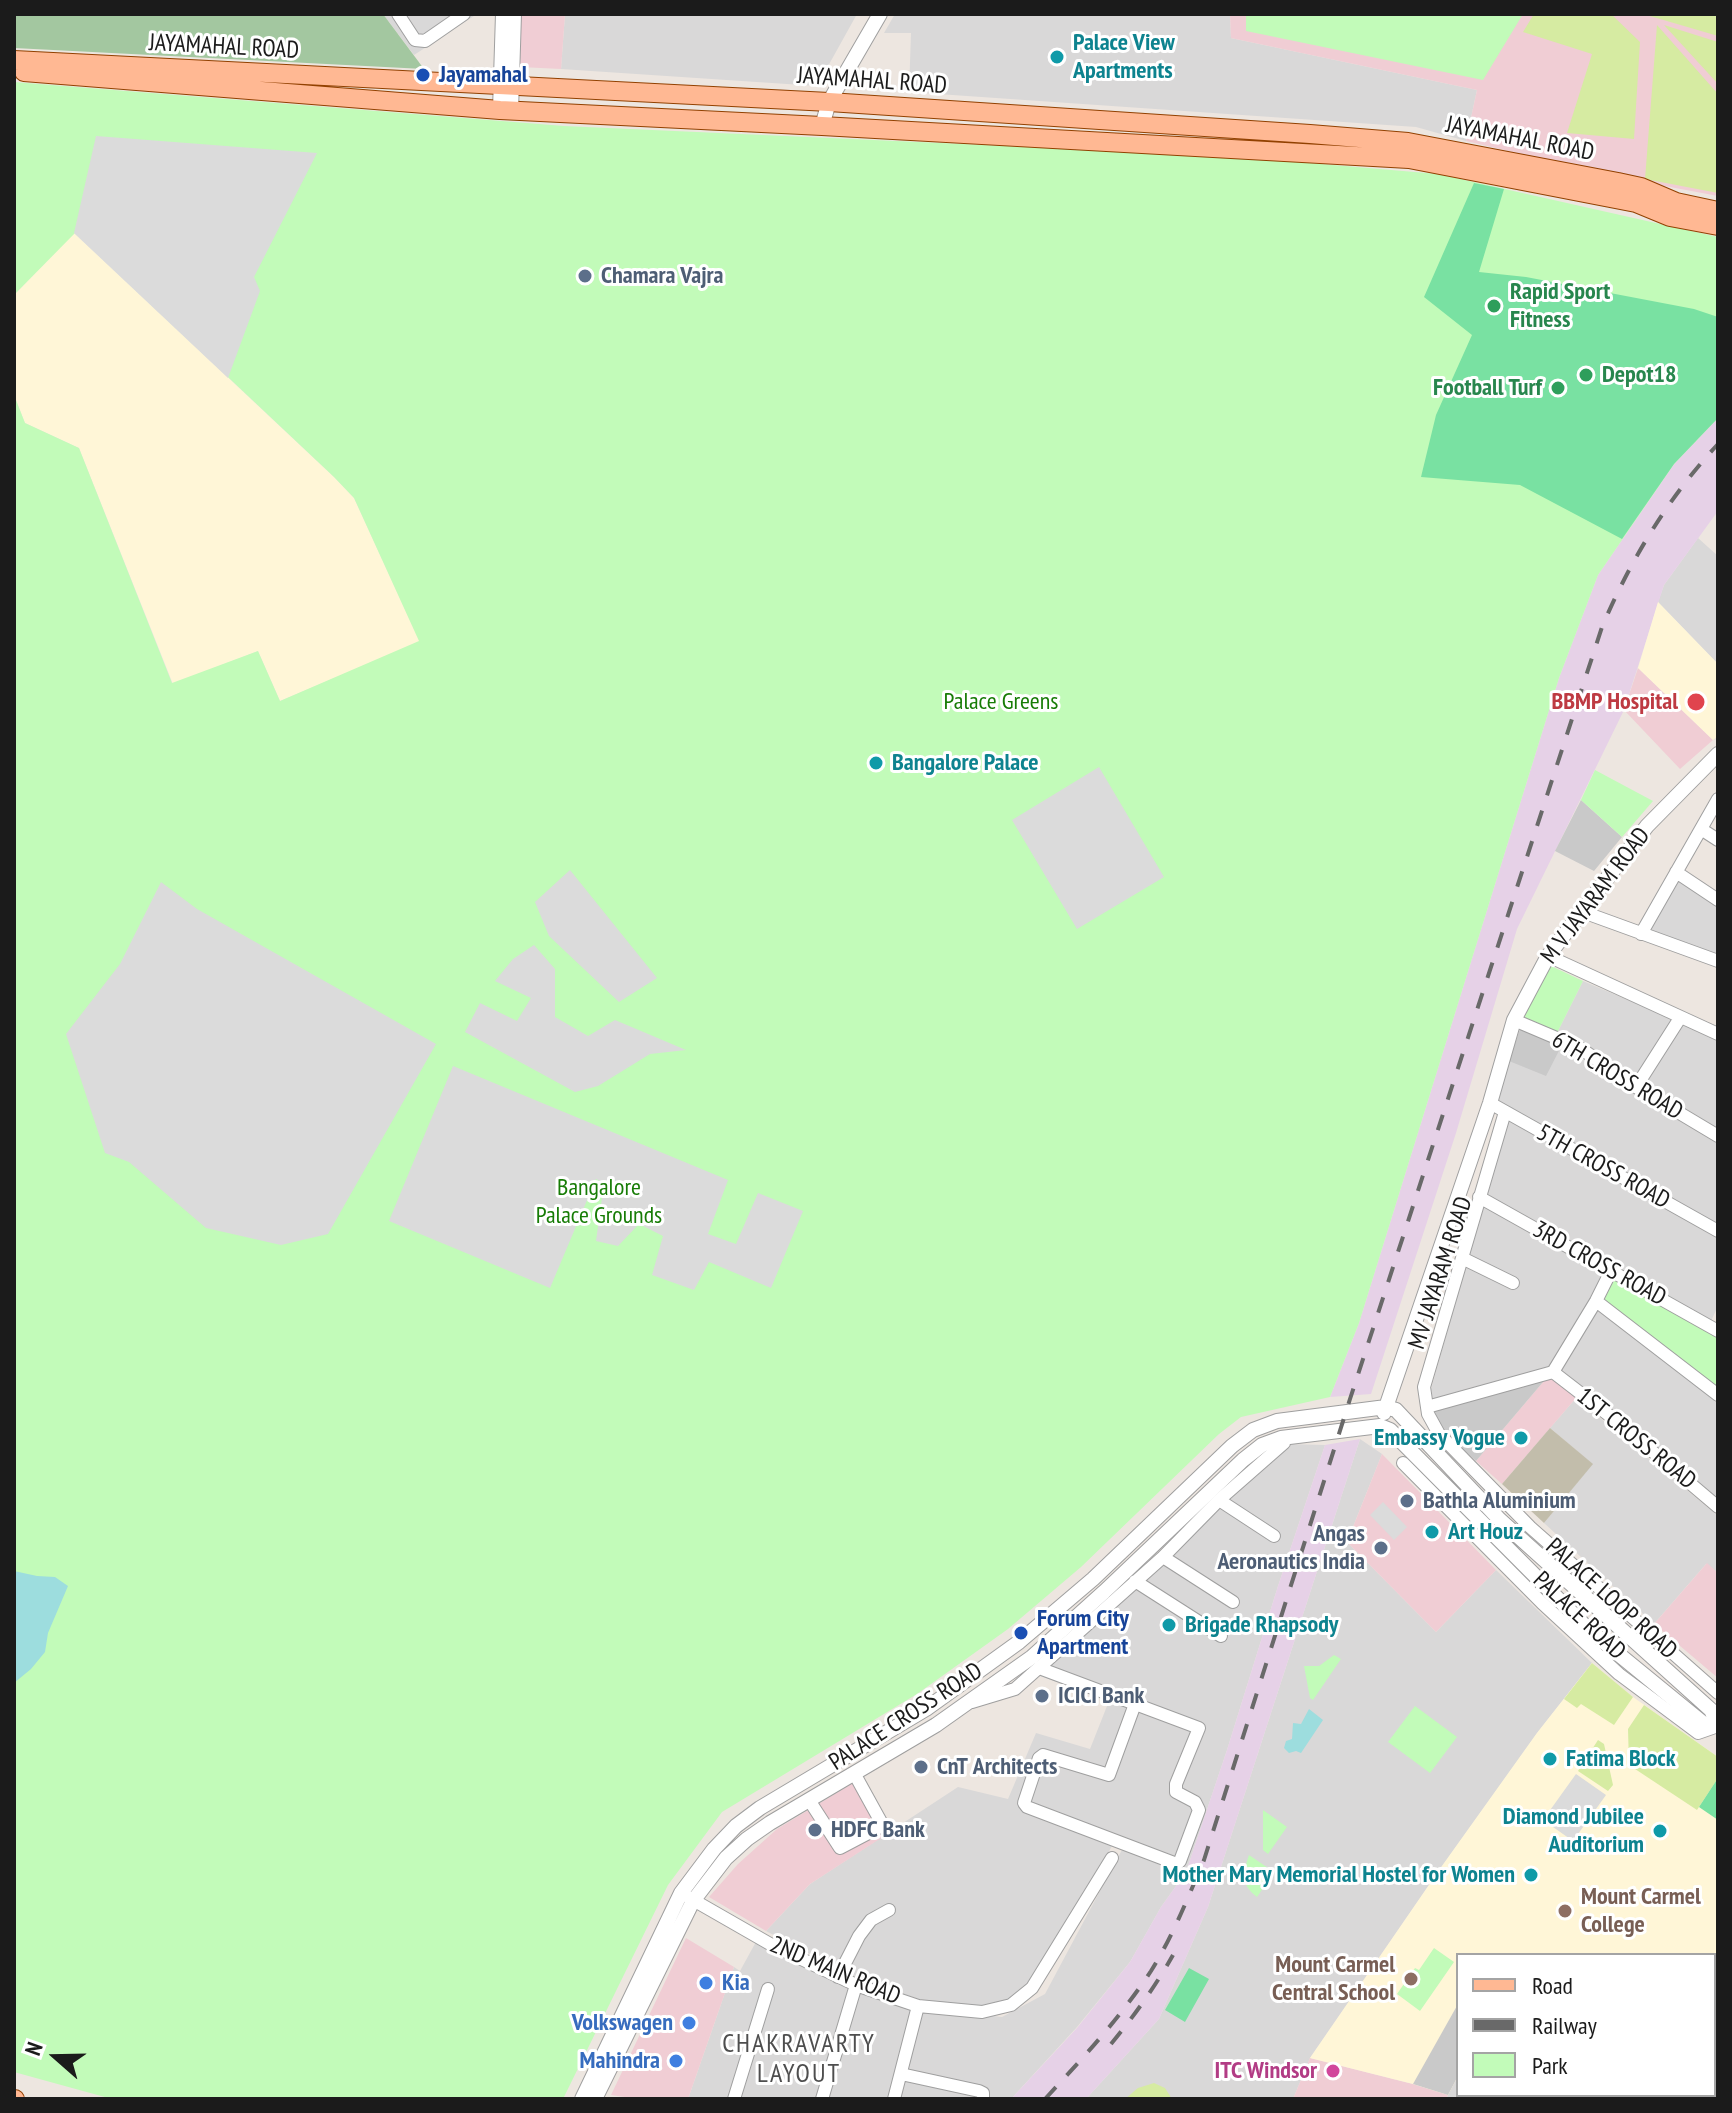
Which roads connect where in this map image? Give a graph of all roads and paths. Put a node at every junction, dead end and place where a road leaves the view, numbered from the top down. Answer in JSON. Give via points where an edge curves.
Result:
{"nodes":[{"id":1,"x":398,"y":14,"type":"edge"},
{"id":2,"x":464,"y":14,"type":"edge"},
{"id":3,"x":503,"y":14,"type":"edge"},
{"id":4,"x":514,"y":14,"type":"edge"},
{"id":5,"x":880,"y":14,"type":"edge"},
{"id":6,"x":14,"y":60,"type":"edge"},
{"id":7,"x":14,"y":71,"type":"edge"},
{"id":8,"x":507,"y":86,"type":"junction"},
{"id":9,"x":829,"y":102,"type":"junction"},
{"id":10,"x":506,"y":111,"type":"junction"},
{"id":11,"x":822,"y":126,"type":"junction"},
{"id":12,"x":1641,"y":187,"type":"junction"},
{"id":13,"x":1718,"y":198,"type":"edge"},
{"id":14,"x":1718,"y":211,"type":"edge"},
{"id":15,"x":1718,"y":226,"type":"edge"},
{"id":16,"x":1715,"y":760,"type":"edge"},
{"id":17,"x":1718,"y":799,"type":"edge"},
{"id":18,"x":1701,"y":829,"type":"junction"},
{"id":19,"x":1718,"y":840,"type":"edge"},
{"id":20,"x":1676,"y":872,"type":"junction"},
{"id":21,"x":1718,"y":900,"type":"edge"},
{"id":22,"x":1583,"y":912,"type":"junction"},
{"id":23,"x":1641,"y":934,"type":"junction"},
{"id":24,"x":1548,"y":956,"type":"junction"},
{"id":25,"x":1718,"y":961,"type":"edge"},
{"id":26,"x":1680,"y":1018,"type":"junction"},
{"id":27,"x":1514,"y":1020,"type":"junction"},
{"id":28,"x":1718,"y":1034,"type":"edge"},
{"id":29,"x":1636,"y":1087,"type":"junction"},
{"id":30,"x":1487,"y":1109,"type":"junction"},
{"id":31,"x":1505,"y":1112,"type":"junction"},
{"id":32,"x":1718,"y":1136,"type":"edge"},
{"id":33,"x":1479,"y":1197,"type":"junction"},
{"id":34,"x":1718,"y":1231,"type":"edge"},
{"id":35,"x":1462,"y":1258,"type":"junction"},
{"id":36,"x":1611,"y":1271,"type":"junction"},
{"id":37,"x":1513,"y":1283,"type":"dead end"},
{"id":38,"x":1596,"y":1301,"type":"junction"},
{"id":39,"x":1716,"y":1326,"type":"edge"},
{"id":40,"x":1553,"y":1372,"type":"junction"},
{"id":41,"x":1718,"y":1395,"type":"edge"},
{"id":42,"x":1427,"y":1407,"type":"junction"},
{"id":43,"x":1391,"y":1408,"type":"junction"},
{"id":44,"x":1317,"y":1416,"type":"junction"},
{"id":45,"x":1385,"y":1428,"type":"junction"},
{"id":46,"x":1320,"y":1434,"type":"junction"},
{"id":47,"x":1284,"y":1443,"type":"dead end"},
{"id":48,"x":1403,"y":1463,"type":"dead end"},
{"id":49,"x":1219,"y":1500,"type":"junction"},
{"id":50,"x":1718,"y":1507,"type":"edge"},
{"id":51,"x":1274,"y":1536,"type":"dead end"},
{"id":52,"x":1163,"y":1557,"type":"junction"},
{"id":53,"x":1135,"y":1581,"type":"junction"},
{"id":54,"x":1233,"y":1602,"type":"dead end"},
{"id":55,"x":1221,"y":1636,"type":"dead end"},
{"id":56,"x":1039,"y":1668,"type":"junction"},
{"id":57,"x":1718,"y":1693,"type":"edge"},
{"id":58,"x":965,"y":1704,"type":"junction"},
{"id":59,"x":1135,"y":1704,"type":"junction"},
{"id":60,"x":926,"y":1709,"type":"junction"},
{"id":61,"x":936,"y":1725,"type":"junction"},
{"id":62,"x":1718,"y":1726,"type":"edge"},
{"id":63,"x":854,"y":1773,"type":"junction"},
{"id":64,"x":809,"y":1800,"type":"junction"},
{"id":65,"x":1112,"y":1858,"type":"dead end"},
{"id":66,"x":687,"y":1897,"type":"junction"},
{"id":67,"x":889,"y":1910,"type":"dead end"},
{"id":68,"x":838,"y":1977,"type":"junction"},
{"id":69,"x":856,"y":1985,"type":"junction"},
{"id":70,"x":768,"y":1989,"type":"dead end"},
{"id":71,"x":918,"y":2006,"type":"junction"},
{"id":72,"x":901,"y":2074,"type":"junction"},
{"id":73,"x":594,"y":2099,"type":"edge"},
{"id":74,"x":734,"y":2099,"type":"edge"},
{"id":75,"x":822,"y":2099,"type":"edge"},
{"id":76,"x":894,"y":2099,"type":"edge"},
{"id":77,"x":983,"y":2099,"type":"edge"}],
"edges":[{"from":1,"to":2,"type":"street","via":[[415,40],[425,41]]},
{"from":3,"to":8,"type":"street"},
{"from":4,"to":8,"type":"street"},
{"from":5,"to":9,"type":"street"},
{"from":6,"to":8,"type":"main road","name":"JAYAMAHAL ROAD"},
{"from":7,"to":10,"type":"main road","name":"JAYAMAHAL ROAD"},
{"from":8,"to":9,"type":"main road","name":"JAYAMAHAL ROAD"},
{"from":8,"to":10,"type":"street"},
{"from":9,"to":11,"type":"street"},
{"from":9,"to":12,"type":"main road","name":"JAYAMAHAL ROAD","via":[[1408,142]]},
{"from":10,"to":11,"type":"main road","name":"JAYAMAHAL ROAD"},
{"from":11,"to":15,"type":"main road","name":"JAYAMAHAL ROAD","via":[[1409,159],[1636,203],[1670,217]]},
{"from":12,"to":13,"type":"main road"},
{"from":12,"to":14,"type":"main road","name":"JAYAMAHAL ROAD"},
{"from":16,"to":22,"type":"street","name":"M V JAYARAM ROAD","via":[[1647,826]]},
{"from":17,"to":18,"type":"street"},
{"from":18,"to":19,"type":"street"},
{"from":18,"to":20,"type":"street"},
{"from":20,"to":21,"type":"street"},
{"from":20,"to":23,"type":"street"},
{"from":22,"to":23,"type":"street"},
{"from":22,"to":24,"type":"street","name":"M V JAYARAM ROAD"},
{"from":23,"to":25,"type":"street"},
{"from":24,"to":26,"type":"street"},
{"from":24,"to":27,"type":"street","name":"M V JAYARAM ROAD"},
{"from":26,"to":28,"type":"street"},
{"from":26,"to":29,"type":"street"},
{"from":27,"to":29,"type":"street","name":"6TH CROSS ROAD","via":[[1580,1048]]},
{"from":27,"to":30,"type":"street","name":"M V JAYARAM ROAD"},
{"from":29,"to":32,"type":"street","name":"6TH CROSS ROAD"},
{"from":30,"to":31,"type":"street","name":"5TH CROSS ROAD"},
{"from":30,"to":43,"type":"street","name":"MV JAYARAM ROAD"},
{"from":31,"to":33,"type":"street"},
{"from":31,"to":34,"type":"street","name":"5TH CROSS ROAD"},
{"from":33,"to":35,"type":"street"},
{"from":33,"to":36,"type":"street","name":"3RD CROSS ROAD"},
{"from":35,"to":37,"type":"street"},
{"from":35,"to":42,"type":"street","via":[[1424,1387]]},
{"from":36,"to":38,"type":"street"},
{"from":36,"to":39,"type":"street","name":"3RD CROSS ROAD"},
{"from":38,"to":40,"type":"street"},
{"from":38,"to":41,"type":"street"},
{"from":40,"to":42,"type":"street"},
{"from":40,"to":50,"type":"street","name":"1ST CROSS ROAD"},
{"from":42,"to":57,"type":"street","name":"PALACE LOOP ROAD","via":[[1439,1434],[1530,1527]]},
{"from":43,"to":44,"type":"street","name":"PALACE CROSS ROAD"},
{"from":43,"to":45,"type":"street","name":"MV JAYARAM ROAD"},
{"from":43,"to":62,"type":"street","name":"PALACE ROAD","via":[[1500,1520],[1711,1710]]},
{"from":44,"to":46,"type":"street"},
{"from":44,"to":60,"type":"street","name":"PALACE CROSS ROAD","via":[[1253,1430],[1093,1579],[1019,1642]]},
{"from":45,"to":46,"type":"street","name":"PALACE CROSS ROAD"},
{"from":45,"to":62,"type":"street","name":"PALACE ROAD","via":[[1589,1630],[1704,1724]]},
{"from":46,"to":58,"type":"street","name":"PALACE CROSS ROAD","via":[[1262,1445],[1032,1657]]},
{"from":47,"to":49,"type":"street"},
{"from":48,"to":62,"type":"street","via":[[1619,1674],[1698,1733]]},
{"from":49,"to":51,"type":"street"},
{"from":49,"to":52,"type":"street"},
{"from":52,"to":53,"type":"street"},
{"from":52,"to":54,"type":"street"},
{"from":53,"to":55,"type":"street"},
{"from":53,"to":56,"type":"street"},
{"from":56,"to":58,"type":"street","via":[[1015,1689]]},
{"from":56,"to":59,"type":"street"},
{"from":58,"to":61,"type":"street","name":"PALACE CROSS ROAD"},
{"from":59,"to":59,"type":"street","via":[[1199,1728],[1175,1788],[1199,1810],[1177,1864],[1024,1803],[1043,1755],[1109,1775]]},
{"from":60,"to":61,"type":"street"},
{"from":60,"to":66,"type":"street","name":"PALACE CROSS ROAD","via":[[736,1826],[714,1849]]},
{"from":61,"to":63,"type":"street","name":"PALACE CROSS ROAD"},
{"from":63,"to":64,"type":"street","name":"PALACE CROSS ROAD"},
{"from":63,"to":64,"type":"street","via":[[880,1827],[840,1848]]},
{"from":64,"to":66,"type":"street","name":"PALACE CROSS ROAD","via":[[747,1839]]},
{"from":65,"to":71,"type":"street","name":"2ND MAIN ROAD","via":[[1022,1997],[982,2012]]},
{"from":66,"to":68,"type":"street","name":"2ND MAIN ROAD"},
{"from":66,"to":73,"type":"street","name":"PALACE CROSS ROAD"},
{"from":67,"to":68,"type":"street","via":[[871,1920]]},
{"from":68,"to":69,"type":"street","name":"2ND MAIN ROAD"},
{"from":69,"to":71,"type":"street","name":"2ND MAIN ROAD"},
{"from":69,"to":75,"type":"street"},
{"from":70,"to":74,"type":"street"},
{"from":71,"to":72,"type":"street"},
{"from":72,"to":76,"type":"street"},
{"from":72,"to":77,"type":"street","via":[[979,2091]]}]}
